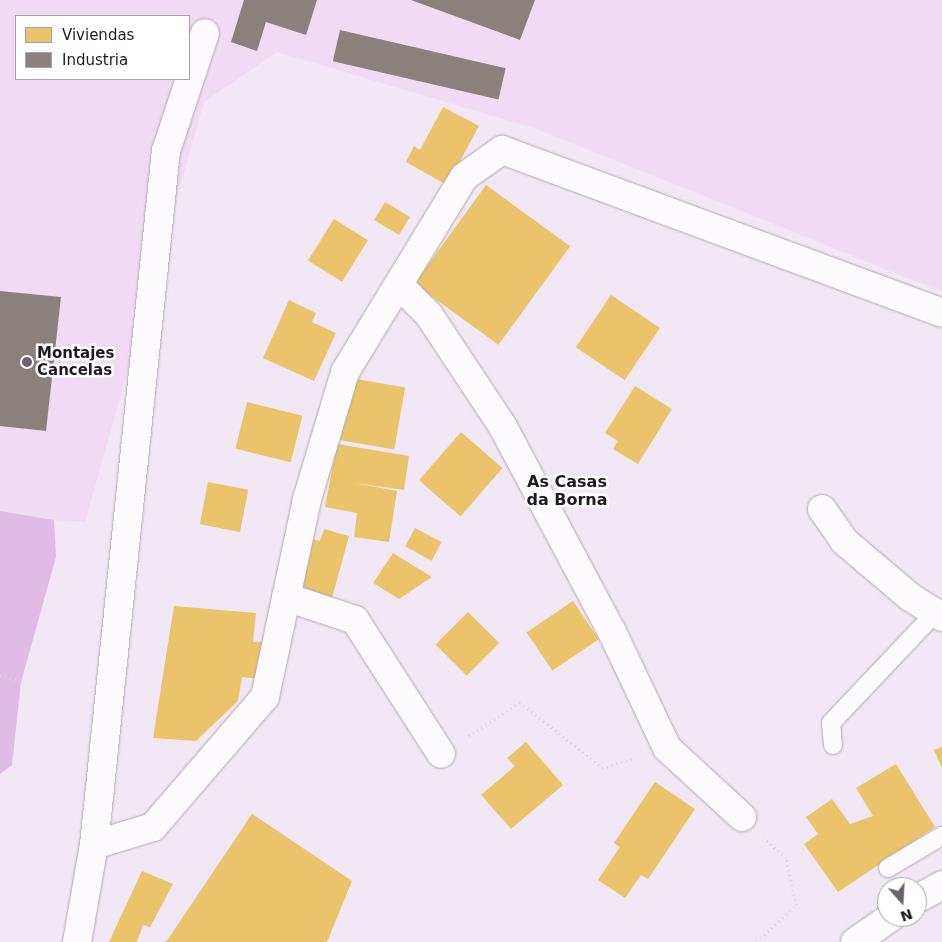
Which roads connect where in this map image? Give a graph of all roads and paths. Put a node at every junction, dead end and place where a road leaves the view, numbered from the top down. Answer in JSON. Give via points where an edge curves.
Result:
{"nodes":[{"id":1,"x":206,"y":33,"type":"dead end"},
{"id":2,"x":399,"y":285,"type":"junction"},
{"id":3,"x":942,"y":313,"type":"edge"},
{"id":4,"x":822,"y":509,"type":"dead end"},
{"id":5,"x":286,"y":596,"type":"junction"},
{"id":6,"x":939,"y":615,"type":"edge"},
{"id":7,"x":0,"y":675,"type":"edge"},
{"id":8,"x":21,"y":682,"type":"dead end"},
{"id":9,"x":833,"y":745,"type":"dead end"},
{"id":10,"x":667,"y":748,"type":"junction"},
{"id":11,"x":441,"y":754,"type":"joint"},
{"id":12,"x":742,"y":817,"type":"joint"},
{"id":13,"x":942,"y":836,"type":"edge"},
{"id":14,"x":94,"y":845,"type":"junction"},
{"id":15,"x":888,"y":868,"type":"dead end"},
{"id":16,"x":942,"y":885,"type":"edge"},
{"id":17,"x":927,"y":893,"type":"edge"},
{"id":18,"x":877,"y":927,"type":"edge"},
{"id":19,"x":77,"y":942,"type":"edge"},
{"id":20,"x":757,"y":942,"type":"edge"},
{"id":21,"x":855,"y":942,"type":"edge"}],
"edges":[{"from":1,"to":14,"type":"street","via":[[166,151]]},
{"from":2,"to":3,"type":"street","via":[[464,178],[502,150]]},
{"from":2,"to":5,"type":"street","via":[[345,372],[307,499]]},
{"from":2,"to":10,"type":"street","via":[[429,315],[502,427],[612,632]]},
{"from":4,"to":6,"type":"street","via":[[844,540],[910,598]]},
{"from":5,"to":11,"type":"street","via":[[355,620]]},
{"from":5,"to":14,"type":"street","via":[[264,697],[153,827]]},
{"from":6,"to":9,"type":"lane","via":[[831,724]]},
{"from":7,"to":8,"type":"path"},
{"from":10,"to":11,"type":"path","via":[[602,768],[520,702]]},
{"from":10,"to":12,"type":"street"},
{"from":12,"to":20,"type":"path","via":[[786,858],[796,905]]},
{"from":13,"to":15,"type":"lane"},
{"from":14,"to":19,"type":"street"},
{"from":16,"to":17,"type":"street"},
{"from":18,"to":21,"type":"street"}]}
